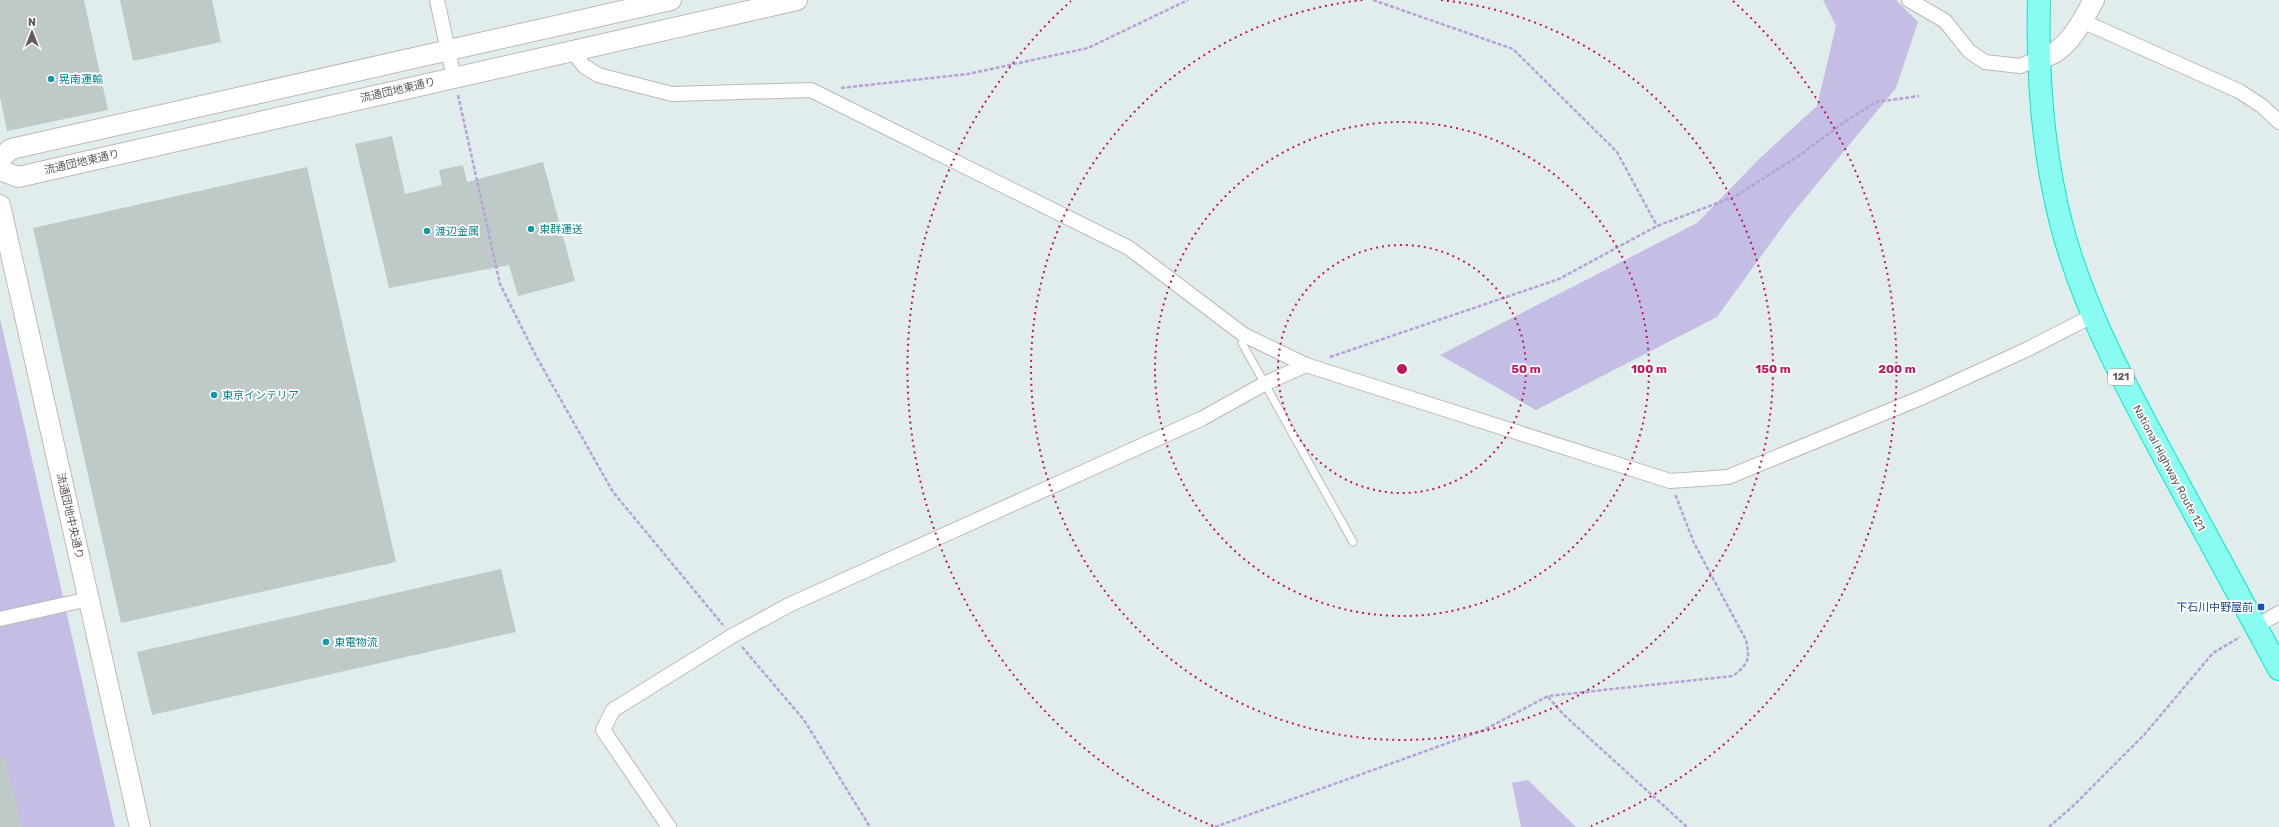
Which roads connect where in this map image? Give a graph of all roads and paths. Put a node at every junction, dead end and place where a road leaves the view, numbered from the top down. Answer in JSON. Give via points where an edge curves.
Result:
{"nodes":[{"id":1,"x":437,"y":0,"type":"edge"},
{"id":2,"x":671,"y":0,"type":"edge"},
{"id":3,"x":797,"y":0,"type":"edge"},
{"id":4,"x":1188,"y":0,"type":"edge"},
{"id":5,"x":1373,"y":0,"type":"edge"},
{"id":6,"x":1909,"y":0,"type":"edge"},
{"id":7,"x":2039,"y":0,"type":"edge"},
{"id":8,"x":2094,"y":0,"type":"edge"},
{"id":9,"x":2082,"y":21,"type":"junction"},
{"id":10,"x":448,"y":51,"type":"junction"},
{"id":11,"x":572,"y":51,"type":"junction"},
{"id":12,"x":2040,"y":58,"type":"junction"},
{"id":13,"x":454,"y":78,"type":"junction"},
{"id":14,"x":840,"y":88,"type":"dead end"},
{"id":15,"x":1919,"y":96,"type":"dead end"},
{"id":16,"x":2279,"y":122,"type":"edge"},
{"id":17,"x":0,"y":159,"type":"edge"},
{"id":18,"x":0,"y":170,"type":"edge"},
{"id":19,"x":0,"y":205,"type":"edge"},
{"id":20,"x":1657,"y":226,"type":"junction"},
{"id":21,"x":2092,"y":316,"type":"junction"},
{"id":22,"x":1244,"y":335,"type":"junction"},
{"id":23,"x":1306,"y":365,"type":"junction"},
{"id":24,"x":1264,"y":384,"type":"junction"},
{"id":25,"x":1670,"y":481,"type":"junction"},
{"id":26,"x":1353,"y":542,"type":"dead end"},
{"id":27,"x":89,"y":599,"type":"junction"},
{"id":28,"x":2279,"y":613,"type":"edge"},
{"id":29,"x":0,"y":619,"type":"edge"},
{"id":30,"x":2255,"y":627,"type":"junction"},
{"id":31,"x":732,"y":636,"type":"junction"},
{"id":32,"x":2279,"y":669,"type":"edge"},
{"id":33,"x":1548,"y":696,"type":"junction"},
{"id":34,"x":140,"y":827,"type":"edge"},
{"id":35,"x":669,"y":827,"type":"edge"},
{"id":36,"x":870,"y":827,"type":"edge"},
{"id":37,"x":1215,"y":827,"type":"edge"},
{"id":38,"x":1687,"y":827,"type":"edge"},
{"id":39,"x":2049,"y":827,"type":"edge"}],
"edges":[{"from":1,"to":10,"type":"street"},
{"from":2,"to":10,"type":"street"},
{"from":3,"to":11,"type":"street","name":"流通団地東通り"},
{"from":4,"to":14,"type":"path","via":[[1088,48],[968,74]]},
{"from":5,"to":20,"type":"path","via":[[1513,49],[1617,152]]},
{"from":6,"to":12,"type":"street","via":[[1945,21],[1969,51],[1985,62],[2020,66]]},
{"from":7,"to":12,"type":"highway","name":"National Highway Route 121","number":"121"},
{"from":8,"to":9,"type":"street"},
{"from":9,"to":12,"type":"street","via":[[2060,50]]},
{"from":9,"to":16,"type":"street","via":[[2239,91],[2262,106]]},
{"from":10,"to":13,"type":"street"},
{"from":10,"to":17,"type":"street","via":[[11,149]]},
{"from":11,"to":13,"type":"street","name":"流通団地東通り"},
{"from":11,"to":22,"type":"street","via":[[584,66],[598,75],[672,94],[811,90],[1129,248]]},
{"from":12,"to":21,"type":"highway","name":"National Highway Route 121","number":"121","via":[[2044,128],[2052,181],[2066,240]]},
{"from":13,"to":18,"type":"street","name":"流通団地東通り","via":[[18,176]]},
{"from":13,"to":31,"type":"path","via":[[500,284],[536,356],[613,492]]},
{"from":15,"to":20,"type":"path","via":[[1876,102],[1736,196]]},
{"from":19,"to":27,"type":"street","name":"流通団地中央通り"},
{"from":20,"to":23,"type":"path","via":[[1559,280]]},
{"from":21,"to":25,"type":"street","via":[[2028,350],[1924,398],[1728,477]]},
{"from":21,"to":30,"type":"highway","name":"National Highway Route 121","number":"121","via":[[2131,396]]},
{"from":22,"to":23,"type":"street"},
{"from":22,"to":24,"type":"lane","via":[[1242,343]]},
{"from":23,"to":24,"type":"street"},
{"from":23,"to":25,"type":"street"},
{"from":24,"to":26,"type":"lane"},
{"from":24,"to":31,"type":"street","via":[[1203,418],[789,605]]},
{"from":25,"to":33,"type":"path","via":[[1694,543],[1746,640],[1749,655],[1746,666],[1733,676]]},
{"from":27,"to":29,"type":"street"},
{"from":27,"to":34,"type":"street","name":"流通団地中央通り"},
{"from":28,"to":30,"type":"street"},
{"from":30,"to":32,"type":"highway","name":"National Highway Route 121","number":"121"},
{"from":30,"to":39,"type":"path","via":[[2213,653],[2144,735]]},
{"from":31,"to":35,"type":"street","via":[[613,710],[603,730]]},
{"from":31,"to":36,"type":"path","via":[[804,720]]},
{"from":33,"to":37,"type":"path","via":[[1484,730]]},
{"from":33,"to":38,"type":"path","via":[[1564,715],[1619,767]]}]}
